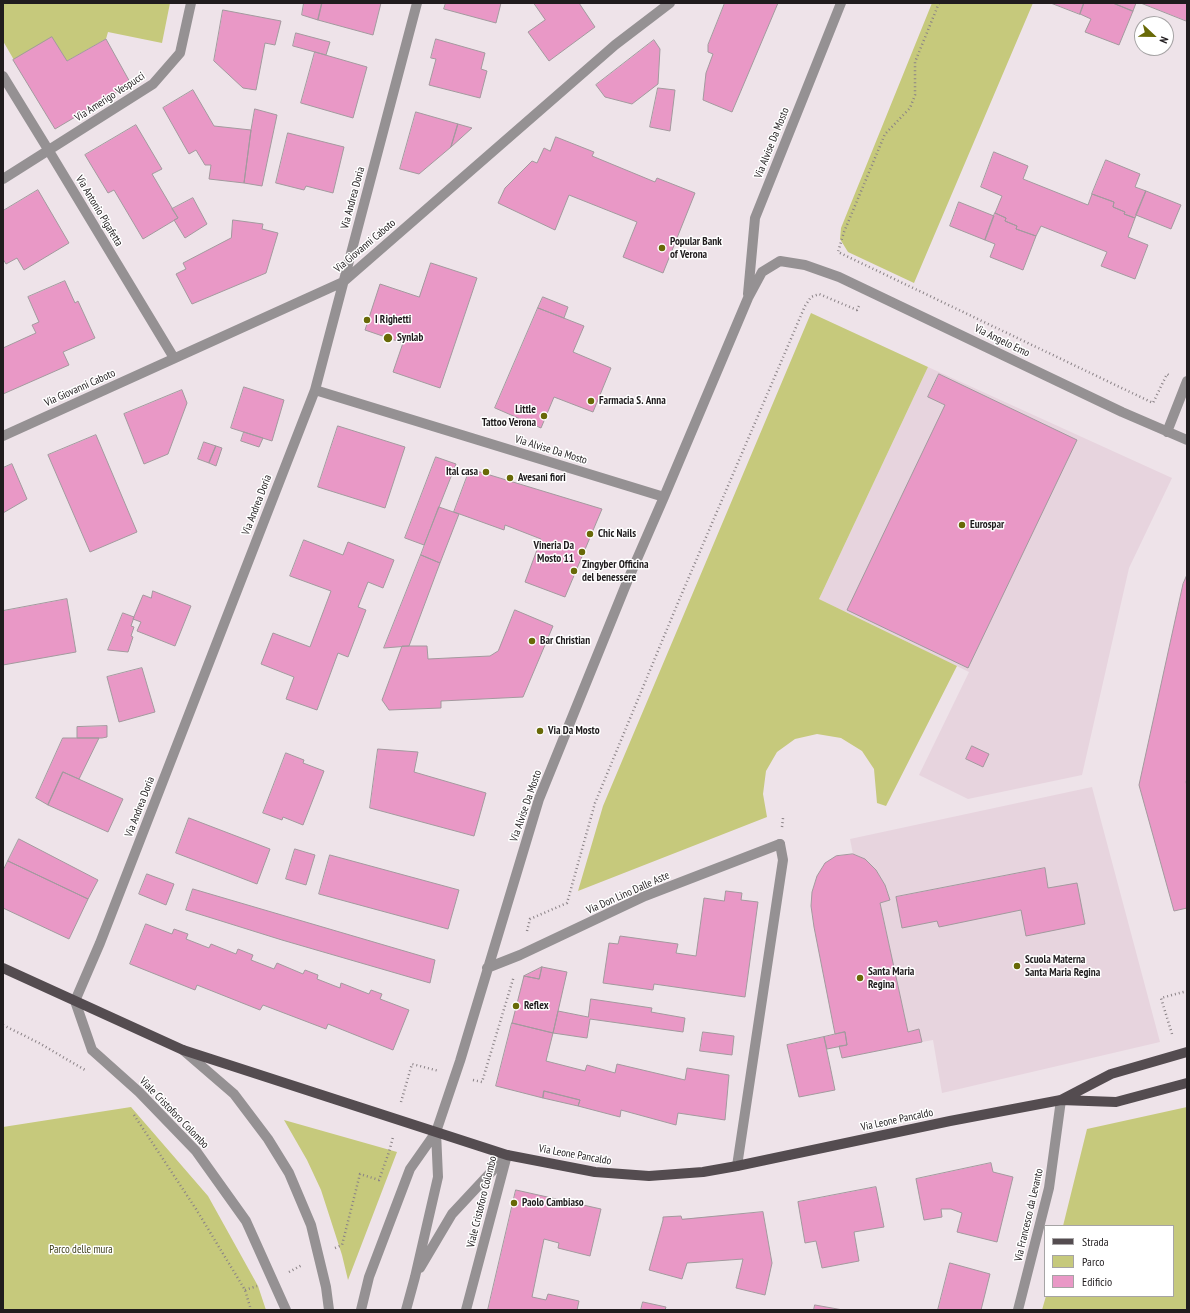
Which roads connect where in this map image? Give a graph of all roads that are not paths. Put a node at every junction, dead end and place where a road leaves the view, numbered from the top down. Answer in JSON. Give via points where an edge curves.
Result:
{"nodes":[{"id":1,"x":191,"y":3,"type":"edge"},
{"id":2,"x":417,"y":3,"type":"edge"},
{"id":3,"x":670,"y":3,"type":"edge"},
{"id":4,"x":842,"y":3,"type":"edge"},
{"id":5,"x":3,"y":76,"type":"edge"},
{"id":6,"x":49,"y":150,"type":"junction"},
{"id":7,"x":3,"y":179,"type":"edge"},
{"id":8,"x":805,"y":265,"type":"joint"},
{"id":9,"x":344,"y":282,"type":"junction"},
{"id":10,"x":748,"y":298,"type":"junction"},
{"id":11,"x":174,"y":358,"type":"junction"},
{"id":12,"x":1187,"y":381,"type":"edge"},
{"id":13,"x":315,"y":390,"type":"junction"},
{"id":14,"x":1167,"y":432,"type":"junction"},
{"id":15,"x":3,"y":436,"type":"edge"},
{"id":16,"x":1187,"y":440,"type":"edge"},
{"id":17,"x":664,"y":497,"type":"junction"},
{"id":18,"x":3,"y":968,"type":"edge"},
{"id":19,"x":487,"y":968,"type":"junction"},
{"id":20,"x":74,"y":1001,"type":"junction"},
{"id":21,"x":183,"y":1050,"type":"junction"},
{"id":22,"x":1187,"y":1052,"type":"edge"},
{"id":23,"x":1187,"y":1084,"type":"edge"},
{"id":24,"x":1061,"y":1100,"type":"junction"},
{"id":25,"x":436,"y":1132,"type":"junction"},
{"id":26,"x":507,"y":1154,"type":"junction"},
{"id":27,"x":737,"y":1166,"type":"junction"},
{"id":28,"x":415,"y":1277,"type":"junction"},
{"id":29,"x":286,"y":1310,"type":"edge"},
{"id":30,"x":329,"y":1310,"type":"edge"},
{"id":31,"x":361,"y":1310,"type":"edge"},
{"id":32,"x":406,"y":1310,"type":"edge"},
{"id":33,"x":466,"y":1310,"type":"edge"},
{"id":34,"x":1018,"y":1310,"type":"edge"}],
"edges":[{"from":1,"to":6,"type":"street","name":"Via Amerigo Vespucci","via":[[180,53],[153,84]]},
{"from":2,"to":9,"type":"street","name":"Via Andrea Doria"},
{"from":3,"to":9,"type":"street","name":"Via Giovanni Caboto","via":[[615,45]]},
{"from":4,"to":10,"type":"street","name":"Via Alvise Da Mosto","via":[[755,218]]},
{"from":5,"to":6,"type":"street","name":"Via Antonio Pigafetta"},
{"from":6,"to":7,"type":"street","name":"Via Amerigo Vespucci"},
{"from":6,"to":11,"type":"street","name":"Via Antonio Pigafetta"},
{"from":8,"to":10,"type":"street","name":"Via Alvise Da Mosto","via":[[780,262],[762,272]]},
{"from":8,"to":14,"type":"street","name":"Via Angelo Emo","via":[[839,277]]},
{"from":9,"to":11,"type":"street","name":"Via Giovanni Caboto"},
{"from":9,"to":13,"type":"street","name":"Via Andrea Doria"},
{"from":10,"to":17,"type":"street","name":"Via Alvise Da Mosto"},
{"from":11,"to":15,"type":"street","name":"Via Giovanni Caboto"},
{"from":12,"to":14,"type":"street"},
{"from":13,"to":17,"type":"street","name":"Via Alvise Da Mosto"},
{"from":13,"to":20,"type":"street","name":"Via Andrea Doria","via":[[100,943]]},
{"from":14,"to":16,"type":"street","name":"Via Angelo Emo"},
{"from":17,"to":19,"type":"street","name":"Via Alvise Da Mosto","via":[[539,798]]},
{"from":18,"to":20,"type":"main road"},
{"from":19,"to":25,"type":"street","name":"Via Alvise Da Mosto"},
{"from":19,"to":27,"type":"street","name":"Via Don Lino Dalle Aste","via":[[645,896],[780,844],[783,860]]},
{"from":20,"to":21,"type":"main road"},
{"from":20,"to":29,"type":"street","name":"Viale Cristoforo Colombo","via":[[92,1050],[139,1092],[196,1151],[246,1221]]},
{"from":21,"to":25,"type":"main road"},
{"from":21,"to":30,"type":"street","via":[[234,1094],[268,1139],[289,1173],[311,1224]]},
{"from":22,"to":24,"type":"main road","name":"Via Leone Pancaldo","via":[[1111,1074]]},
{"from":23,"to":24,"type":"main road","name":"Via Leone Pancaldo","via":[[1116,1102]]},
{"from":24,"to":27,"type":"main road","name":"Via Leone Pancaldo"},
{"from":24,"to":34,"type":"street","name":"Via Francesco da Levanto","via":[[1049,1188]]},
{"from":25,"to":26,"type":"main road","name":"Via Leone Pancaldo"},
{"from":25,"to":28,"type":"street","name":"Viale Cristoforo Colombo","via":[[438,1177]]},
{"from":25,"to":31,"type":"street","via":[[410,1169],[369,1277]]},
{"from":26,"to":27,"type":"main road","name":"Via Leone Pancaldo","via":[[595,1172],[649,1176],[703,1172]]},
{"from":26,"to":28,"type":"street","name":"Viale Cristoforo Colombo","via":[[452,1214]]},
{"from":26,"to":33,"type":"street","name":"Viale Cristoforo Colombo"},
{"from":28,"to":32,"type":"street","name":"Viale Cristoforo Colombo"}]}
